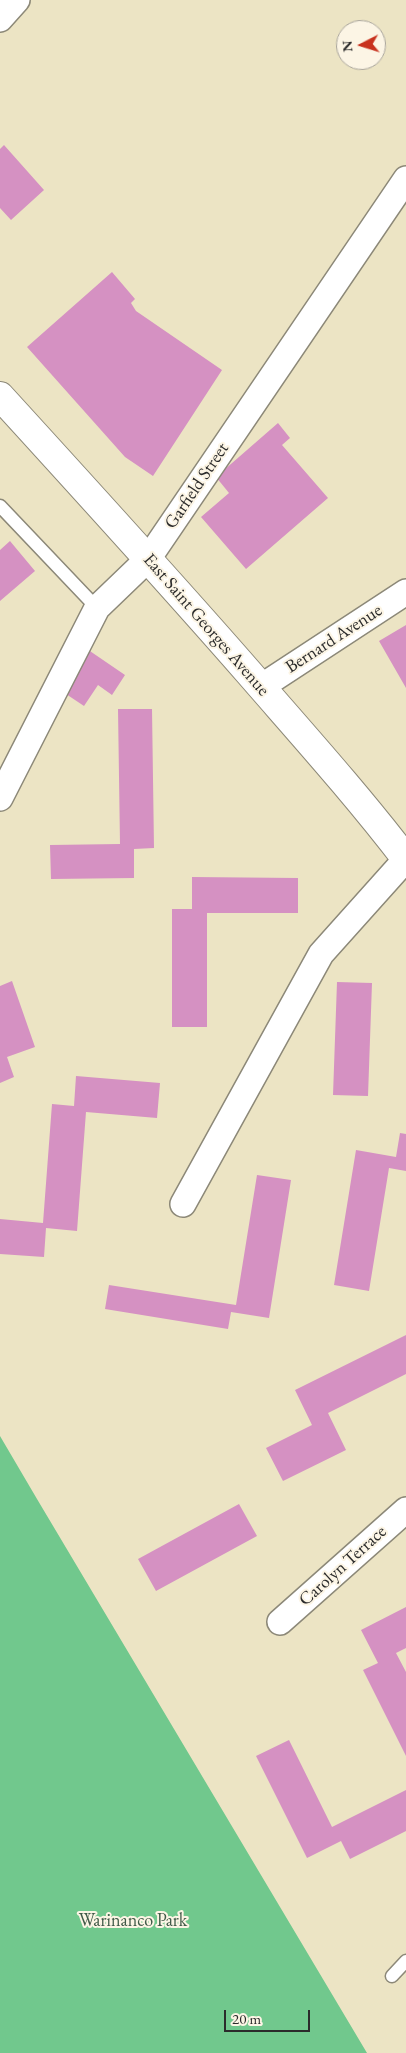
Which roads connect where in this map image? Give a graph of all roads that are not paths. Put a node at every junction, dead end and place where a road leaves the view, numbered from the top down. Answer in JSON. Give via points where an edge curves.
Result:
{"nodes":[{"id":1,"x":17,"y":0,"type":"edge"},
{"id":2,"x":0,"y":19,"type":"edge"},
{"id":3,"x":406,"y":179,"type":"edge"},
{"id":4,"x":0,"y":396,"type":"edge"},
{"id":5,"x":0,"y":506,"type":"edge"},
{"id":6,"x":148,"y":558,"type":"junction"},
{"id":7,"x":406,"y":592,"type":"edge"},
{"id":8,"x":97,"y":608,"type":"junction"},
{"id":9,"x":261,"y":687,"type":"junction"},
{"id":10,"x":0,"y":798,"type":"edge"},
{"id":11,"x":406,"y":859,"type":"edge"},
{"id":12,"x":183,"y":1204,"type":"dead end"},
{"id":13,"x":406,"y":1510,"type":"edge"},
{"id":14,"x":280,"y":1622,"type":"dead end"},
{"id":15,"x":406,"y":1961,"type":"edge"},
{"id":16,"x":392,"y":1976,"type":"dead end"}],
"edges":[{"from":1,"to":2,"type":"street"},
{"from":3,"to":6,"type":"street","name":"Garfield Street"},
{"from":4,"to":6,"type":"main road","name":"East Saint Georges Avenue"},
{"from":5,"to":8,"type":"lane"},
{"from":6,"to":8,"type":"street","name":"Garfield Street"},
{"from":6,"to":9,"type":"main road","name":"East Saint Georges Avenue"},
{"from":7,"to":9,"type":"street","name":"Bernard Avenue"},
{"from":8,"to":10,"type":"street","name":"Garfield Street"},
{"from":9,"to":11,"type":"main road","name":"East Saint Georges Avenue","via":[[367,808]]},
{"from":11,"to":12,"type":"street","via":[[321,954]]},
{"from":13,"to":14,"type":"street","name":"Carolyn Terrace"},
{"from":15,"to":16,"type":"lane"}]}
